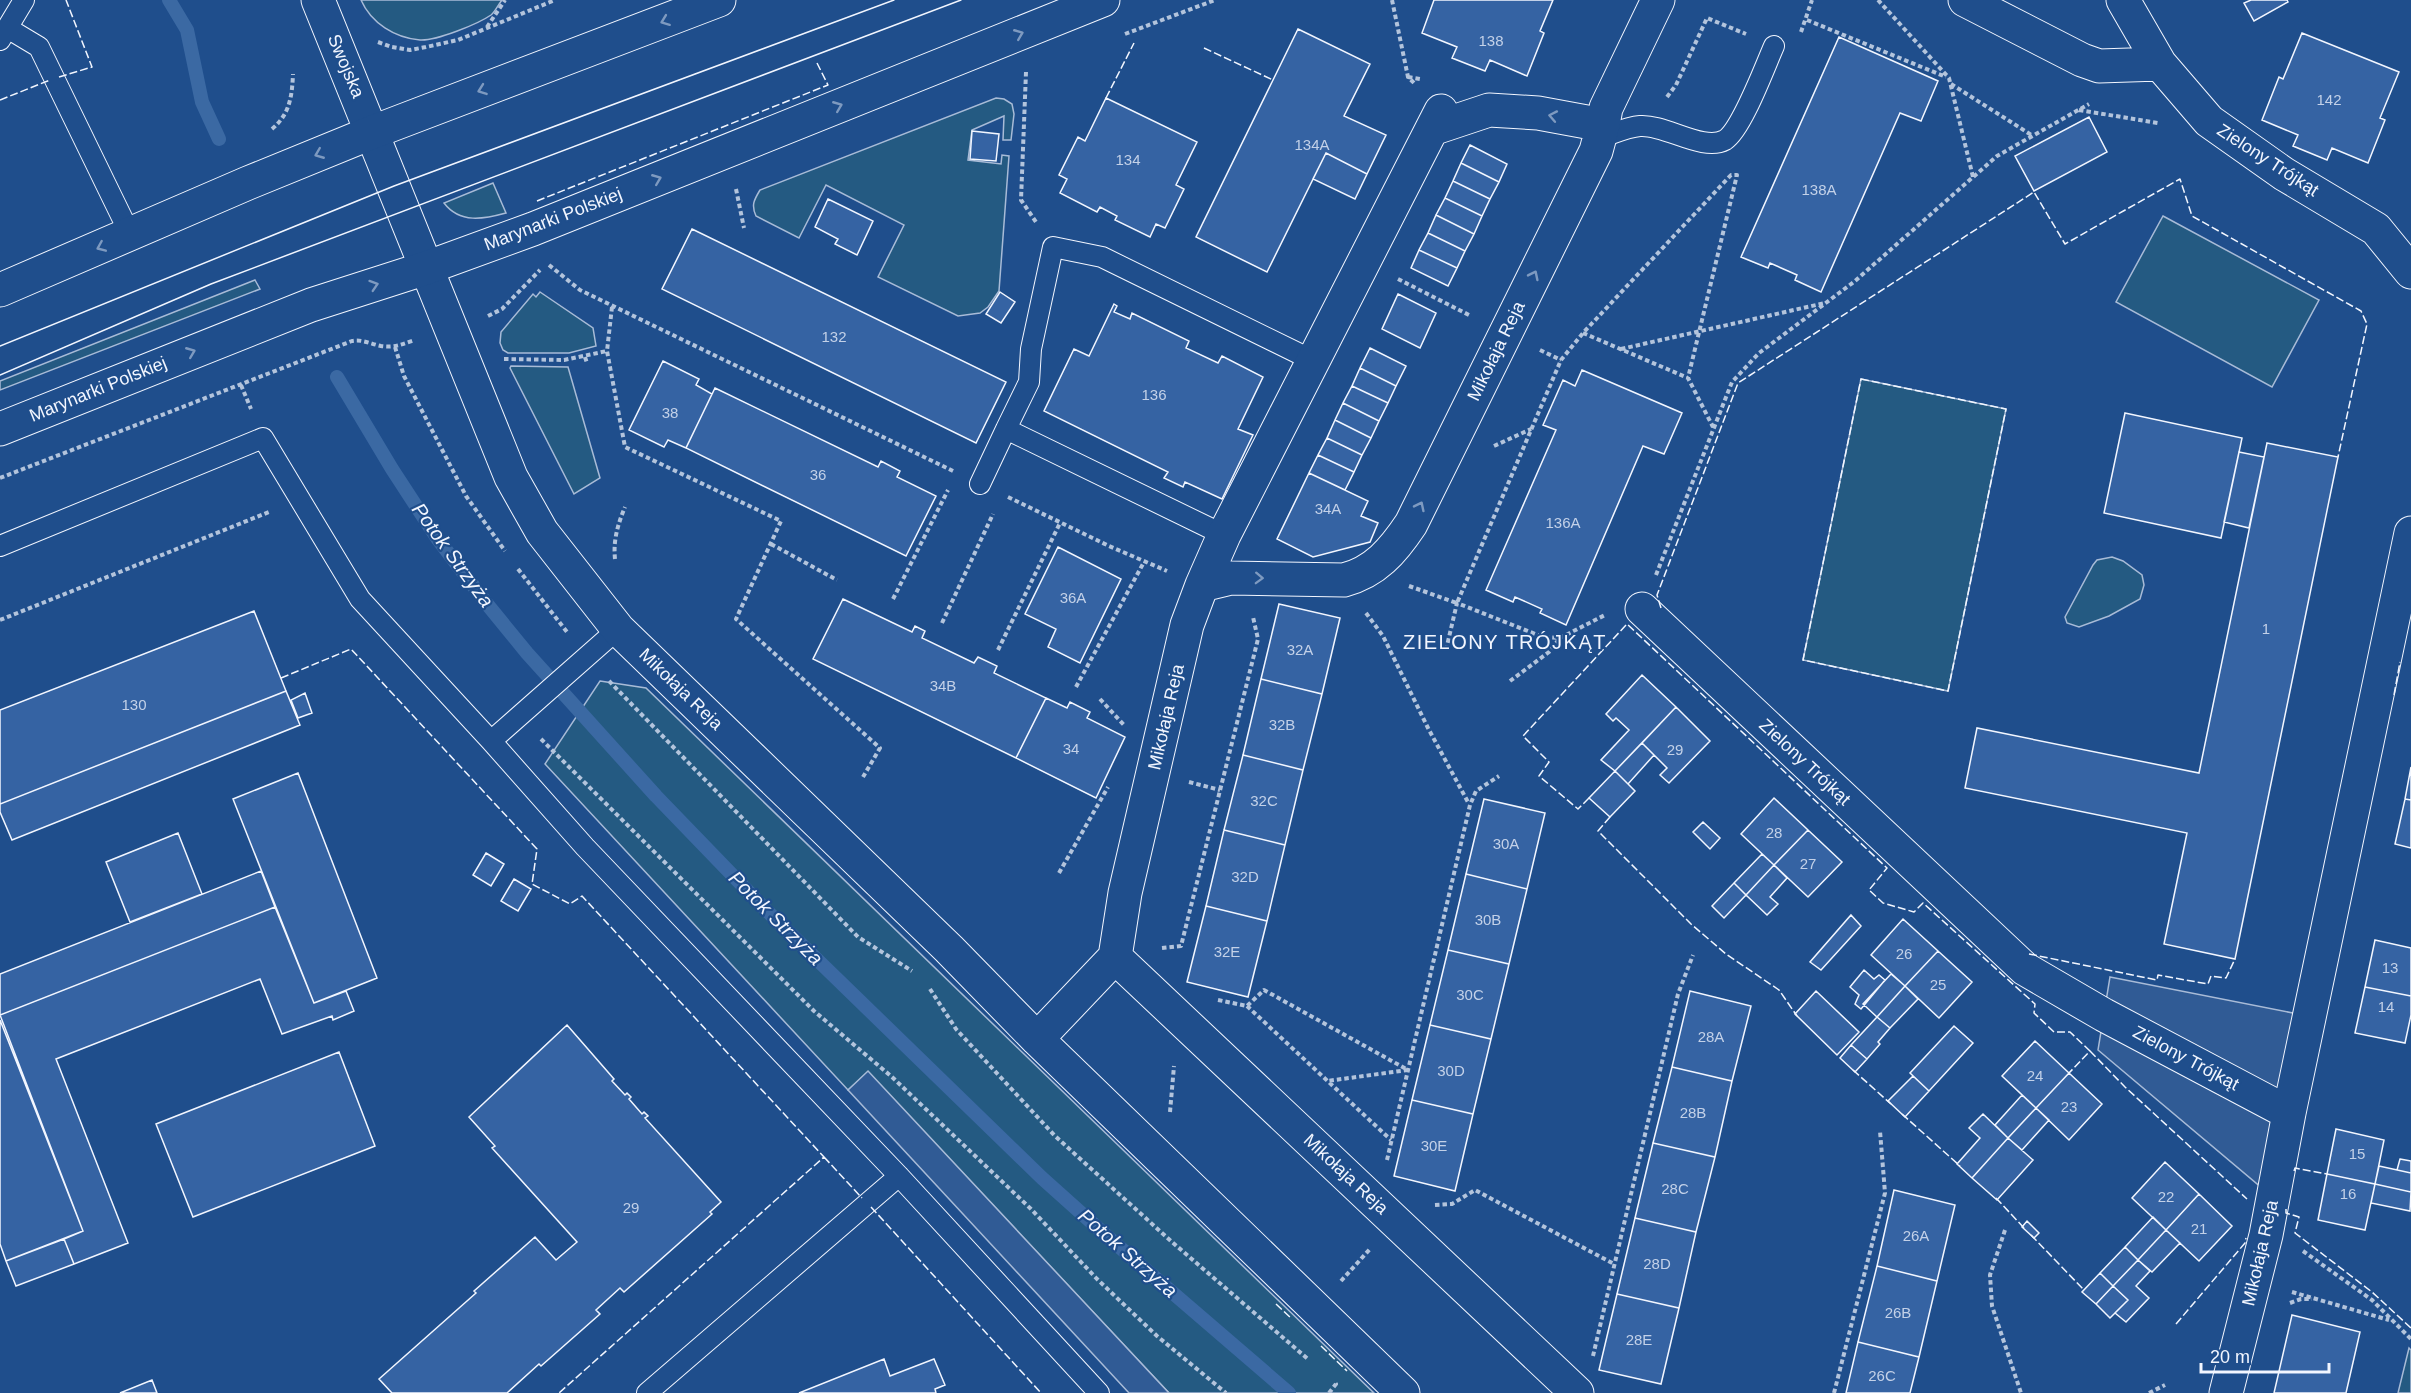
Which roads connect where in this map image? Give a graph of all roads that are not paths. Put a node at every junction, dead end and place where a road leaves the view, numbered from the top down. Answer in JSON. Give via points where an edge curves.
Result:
{"nodes":[{"id":1,"x":24,"y":0,"type":"edge"},
{"id":2,"x":318,"y":0,"type":"edge"},
{"id":3,"x":719,"y":0,"type":"edge"},
{"id":4,"x":1103,"y":0,"type":"edge"},
{"id":5,"x":1658,"y":0,"type":"edge"},
{"id":6,"x":1965,"y":0,"type":"edge"},
{"id":7,"x":2123,"y":0,"type":"edge"},
{"id":8,"x":4,"y":35,"type":"edge"},
{"id":9,"x":1774,"y":46,"type":"road end"},
{"id":10,"x":2160,"y":64,"type":"junction"},
{"id":11,"x":1601,"y":131,"type":"junction"},
{"id":12,"x":373,"y":132,"type":"junction"},
{"id":13,"x":130,"y":234,"type":"junction"},
{"id":14,"x":426,"y":268,"type":"junction"},
{"id":15,"x":2411,"y":272,"type":"edge"},
{"id":16,"x":0,"y":290,"type":"edge"},
{"id":17,"x":1314,"y":362,"type":"junction"},
{"id":18,"x":0,"y":429,"type":"edge"},
{"id":19,"x":1006,"y":429,"type":"junction"},
{"id":20,"x":980,"y":484,"type":"road end"},
{"id":21,"x":2411,"y":533,"type":"edge"},
{"id":22,"x":1224,"y":535,"type":"junction"},
{"id":23,"x":0,"y":546,"type":"edge"},
{"id":24,"x":1202,"y":585,"type":"junction"},
{"id":25,"x":1637,"y":606,"type":"road end"},
{"id":26,"x":618,"y":629,"type":"junction"},
{"id":27,"x":491,"y":741,"type":"junction"},
{"id":28,"x":1126,"y":968,"type":"junction"},
{"id":29,"x":1037,"y":1039,"type":"junction"},
{"id":30,"x":2289,"y":1113,"type":"junction"},
{"id":31,"x":899,"y":1176,"type":"junction"},
{"id":32,"x":1584,"y":1380,"type":"edge"},
{"id":33,"x":647,"y":1393,"type":"edge"},
{"id":34,"x":1099,"y":1393,"type":"edge"},
{"id":35,"x":1403,"y":1393,"type":"edge"},
{"id":36,"x":2226,"y":1393,"type":"edge"}],
"edges":[{"from":1,"to":8,"type":"lane"},
{"from":2,"to":12,"type":"street","name":"Swojska"},
{"from":3,"to":12,"type":"street","one_way":true},
{"from":14,"to":4,"type":"street","name":"Marynarki Polskiej","one_way":true,"via":[[533,229]]},
{"from":5,"to":11,"type":"street","name":"Mikołaja Reja","via":[[1606,108]]},
{"from":6,"to":10,"type":"street","via":[[2099,66]]},
{"from":7,"to":10,"type":"street","name":"Zielony Trójkąt"},
{"from":8,"to":13,"type":"lane","via":[[39,47]]},
{"from":9,"to":11,"type":"lane","via":[[1743,117],[1726,140],[1709,144],[1668,130],[1640,126]]},
{"from":10,"to":15,"type":"street","name":"Zielony Trójkąt","via":[[2209,121],[2284,174],[2376,229]]},
{"from":11,"to":17,"type":"street","name":"Mikołaja Reja","one_way":true,"via":[[1538,113],[1489,111],[1436,120]]},
{"from":24,"to":11,"type":"street","name":"Mikołaja Reja","one_way":true,"via":[[1231,578],[1344,580],[1378,565],[1398,544],[1596,151]]},
{"from":12,"to":13,"type":"street","one_way":true},
{"from":12,"to":14,"type":"street","name":"Swojska"},
{"from":13,"to":16,"type":"street","one_way":true},
{"from":18,"to":14,"type":"street","name":"Marynarki Polskiej","one_way":true,"via":[[311,305]]},
{"from":14,"to":26,"type":"street","name":"Mikołaja Reja","via":[[516,486],[542,532]]},
{"from":17,"to":19,"type":"lane","via":[[1102,257],[1053,247],[1031,349],[1029,382]]},
{"from":17,"to":22,"type":"street","name":"Mikołaja Reja"},
{"from":19,"to":20,"type":"lane"},
{"from":19,"to":22,"type":"lane"},
{"from":21,"to":30,"type":"street"},
{"from":22,"to":24,"type":"street","name":"Mikołaja Reja"},
{"from":23,"to":27,"type":"lane","via":[[263,438],[360,599]]},
{"from":24,"to":28,"type":"street","name":"Mikołaja Reja","via":[[1187,625],[1125,893]]},
{"from":25,"to":30,"type":"street","name":"Zielony Trójkąt","via":[[2025,969]]},
{"from":26,"to":27,"type":"lane"},
{"from":26,"to":29,"type":"street","name":"Mikołaja Reja"},
{"from":27,"to":31,"type":"lane","via":[[585,847]]},
{"from":28,"to":29,"type":"street"},
{"from":28,"to":32,"type":"street","name":"Mikołaja Reja","via":[[1395,1220]]},
{"from":29,"to":35,"type":"street","name":"Mikołaja Reja"},
{"from":30,"to":36,"type":"street","name":"Mikołaja Reja","via":[[2266,1235]]},
{"from":31,"to":33,"type":"lane"},
{"from":31,"to":34,"type":"lane"}]}
